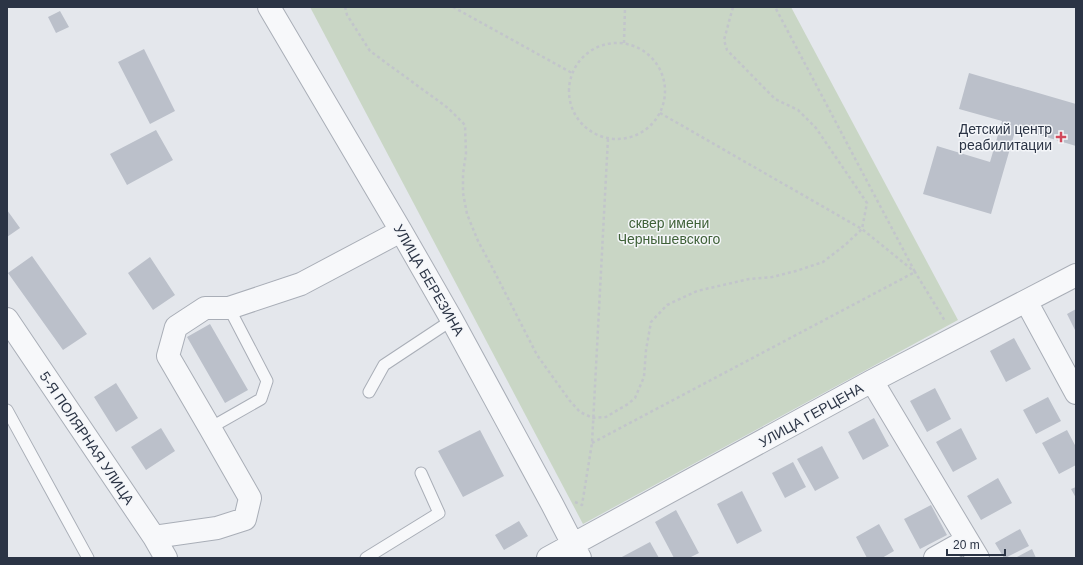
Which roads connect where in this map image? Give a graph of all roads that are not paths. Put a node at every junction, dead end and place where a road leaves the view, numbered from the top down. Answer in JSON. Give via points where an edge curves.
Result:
{"nodes":[{"id":1,"x":269,"y":7,"type":"edge"},
{"id":2,"x":401,"y":231,"type":"junction"},
{"id":3,"x":1076,"y":275,"type":"edge"},
{"id":4,"x":1026,"y":302,"type":"junction"},
{"id":5,"x":229,"y":308,"type":"junction"},
{"id":6,"x":7,"y":319,"type":"edge"},
{"id":7,"x":452,"y":320,"type":"junction"},
{"id":8,"x":872,"y":381,"type":"junction"},
{"id":9,"x":369,"y":392,"type":"dead end"},
{"id":10,"x":1076,"y":393,"type":"edge"},
{"id":11,"x":7,"y":410,"type":"edge"},
{"id":12,"x":210,"y":428,"type":"junction"},
{"id":13,"x":421,"y":473,"type":"dead end"},
{"id":14,"x":154,"y":537,"type":"junction"},
{"id":15,"x":973,"y":549,"type":"edge"},
{"id":16,"x":576,"y":551,"type":"edge"},
{"id":17,"x":372,"y":557,"type":"edge"},
{"id":18,"x":88,"y":558,"type":"edge"},
{"id":19,"x":166,"y":558,"type":"edge"},
{"id":20,"x":548,"y":558,"type":"edge"},
{"id":21,"x":935,"y":558,"type":"edge"}],
"edges":[{"from":1,"to":2,"type":"street","name":"УЛИЦА БЕРЕЗИНА"},
{"from":2,"to":5,"type":"street","via":[[300,284]]},
{"from":2,"to":7,"type":"street","name":"УЛИЦА БЕРЕЗИНА"},
{"from":3,"to":4,"type":"street","name":"УЛИЦА ГЕРЦЕНА"},
{"from":4,"to":8,"type":"street","name":"УЛИЦА ГЕРЦЕНА"},
{"from":4,"to":10,"type":"street"},
{"from":5,"to":12,"type":"lane","via":[[267,381],[261,399]]},
{"from":5,"to":12,"type":"street","via":[[205,308],[176,327],[168,356]]},
{"from":6,"to":14,"type":"street","name":"5-Я ПОЛЯРНАЯ УЛИЦА"},
{"from":7,"to":9,"type":"lane","via":[[384,365]]},
{"from":7,"to":16,"type":"street","name":"УЛИЦА БЕРЕЗИНА"},
{"from":8,"to":15,"type":"street"},
{"from":8,"to":16,"type":"street","name":"УЛИЦА ГЕРЦЕНА"},
{"from":11,"to":18,"type":"lane"},
{"from":12,"to":14,"type":"street","via":[[250,498],[245,519],[217,528]]},
{"from":13,"to":17,"type":"lane","via":[[440,513]]},
{"from":14,"to":19,"type":"street","name":"5-Я ПОЛЯРНАЯ УЛИЦА"},
{"from":15,"to":21,"type":"street"},
{"from":16,"to":20,"type":"street","name":"УЛИЦА ГЕРЦЕНА"}]}
